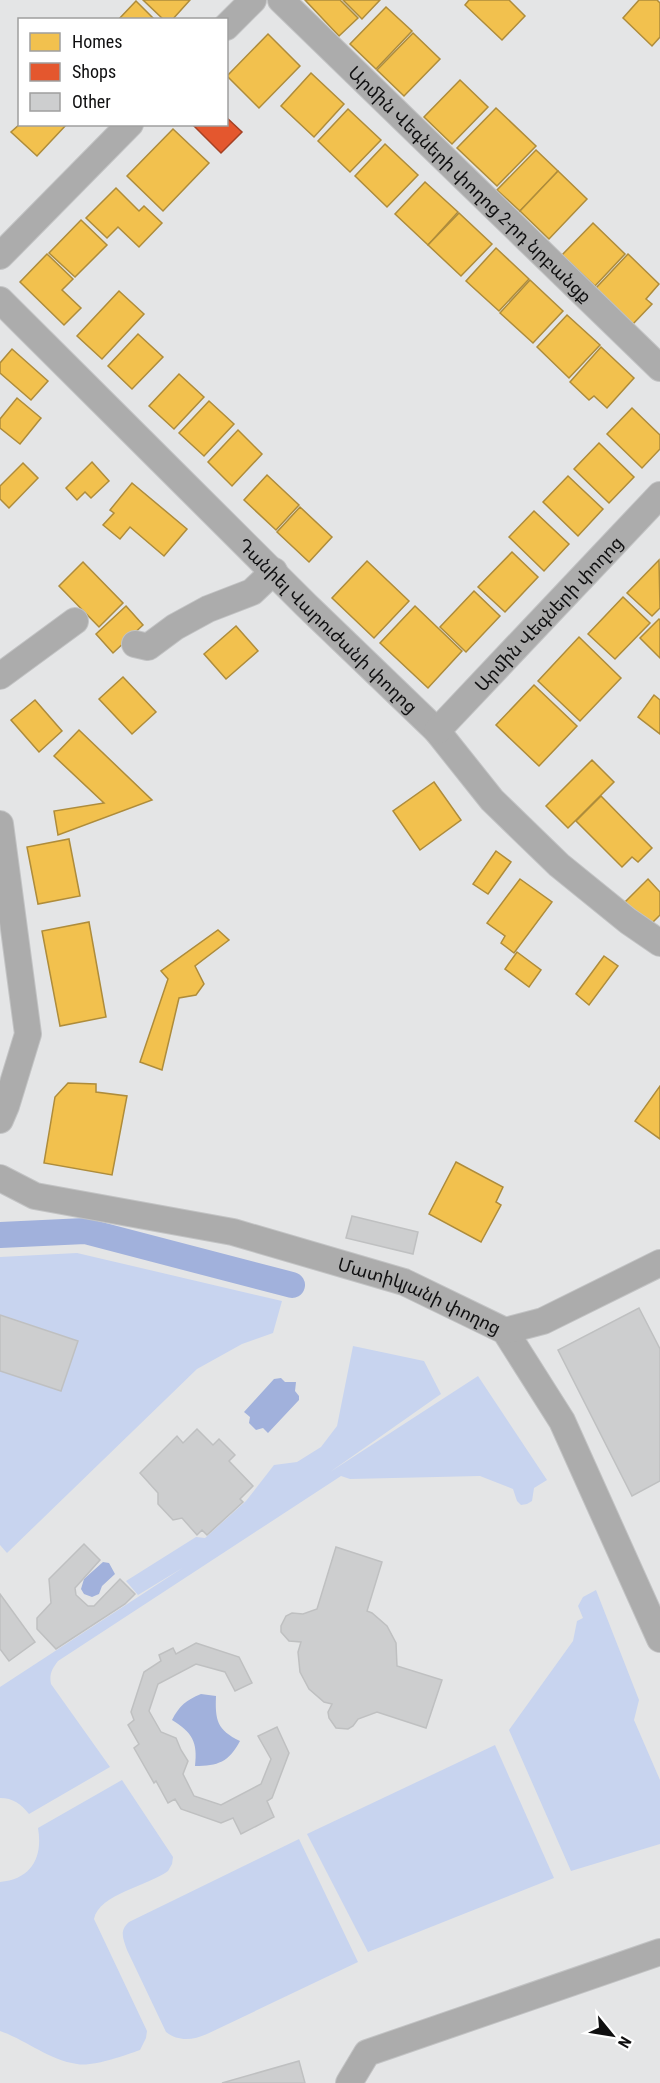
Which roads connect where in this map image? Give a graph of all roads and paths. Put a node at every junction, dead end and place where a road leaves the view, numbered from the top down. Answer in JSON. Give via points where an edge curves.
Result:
{"nodes":[{"id":1,"x":253,"y":0,"type":"edge"},
{"id":2,"x":281,"y":0,"type":"edge"},
{"id":3,"x":228,"y":25,"type":"edge"},
{"id":4,"x":128,"y":126,"type":"edge"},
{"id":5,"x":0,"y":256,"type":"edge"},
{"id":6,"x":0,"y":300,"type":"edge"},
{"id":7,"x":660,"y":368,"type":"edge"},
{"id":8,"x":660,"y":495,"type":"edge"},
{"id":9,"x":274,"y":571,"type":"junction"},
{"id":10,"x":75,"y":621,"type":"dead end"},
{"id":11,"x":135,"y":644,"type":"dead end"},
{"id":12,"x":0,"y":676,"type":"edge"},
{"id":13,"x":437,"y":730,"type":"junction"},
{"id":14,"x":0,"y":824,"type":"edge"},
{"id":15,"x":660,"y":943,"type":"edge"},
{"id":16,"x":0,"y":1120,"type":"edge"},
{"id":17,"x":0,"y":1178,"type":"edge"},
{"id":18,"x":660,"y":1263,"type":"edge"},
{"id":19,"x":505,"y":1332,"type":"junction"},
{"id":20,"x":660,"y":1639,"type":"edge"},
{"id":21,"x":660,"y":1952,"type":"edge"},
{"id":22,"x":349,"y":2083,"type":"edge"}],
"edges":[{"from":1,"to":3,"type":"street"},
{"from":2,"to":7,"type":"street","name":"Արմին Վեգների փողոց 2-րդ նրբանցք"},
{"from":4,"to":5,"type":"street"},
{"from":6,"to":9,"type":"street","name":"Դանիել Վարուժանի փողոց"},
{"from":8,"to":13,"type":"street","name":"Արմին Վեգների փողոց"},
{"from":9,"to":11,"type":"street","via":[[252,592],[208,609],[148,647]]},
{"from":9,"to":13,"type":"street","name":"Դանիել Վարուժանի փողոց"},
{"from":10,"to":12,"type":"street"},
{"from":13,"to":15,"type":"street","name":"Դանիել Վարուժանի փողոց","via":[[492,800],[559,865]]},
{"from":14,"to":16,"type":"street","via":[[28,1034]]},
{"from":17,"to":19,"type":"street","name":"Մատիկյանի փողոց","via":[[35,1196],[233,1232],[404,1282]]},
{"from":18,"to":19,"type":"street","via":[[543,1321]]},
{"from":19,"to":20,"type":"street","name":"Մատիկյանի փողոց","via":[[562,1421]]},
{"from":21,"to":22,"type":"street","via":[[367,2053]]}]}
